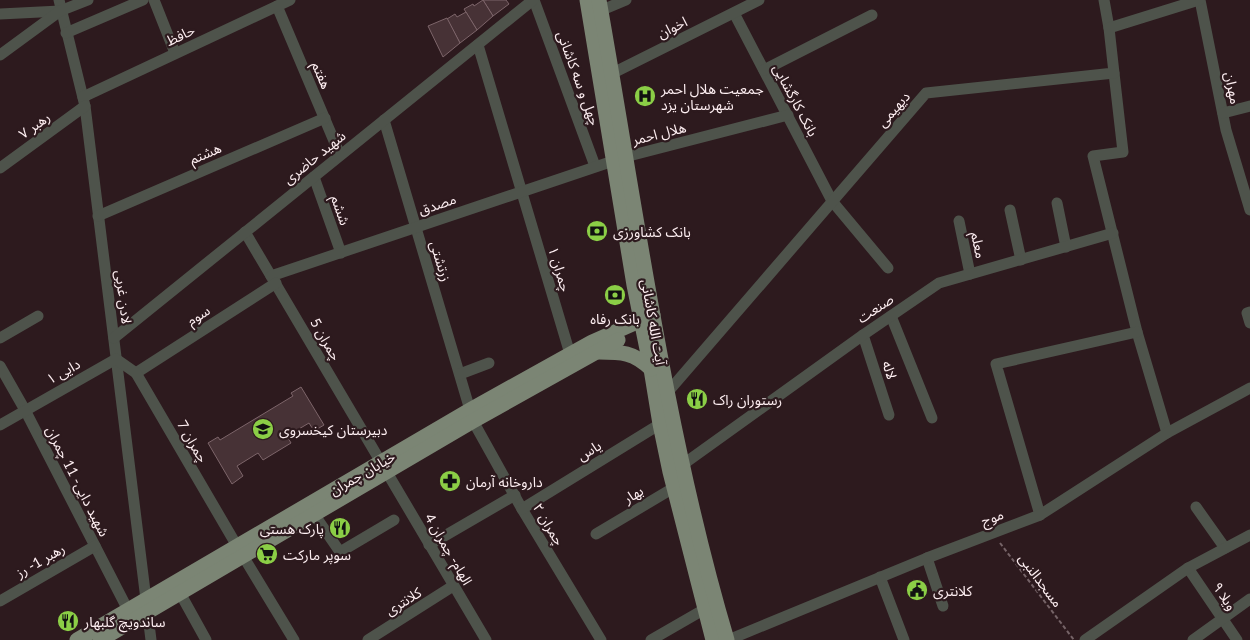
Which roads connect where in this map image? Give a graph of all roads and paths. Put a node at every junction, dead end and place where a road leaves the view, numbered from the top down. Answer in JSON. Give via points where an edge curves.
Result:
{"nodes":[{"id":1,"x":88,"y":0,"type":"edge"},
{"id":2,"x":143,"y":0,"type":"edge"},
{"id":3,"x":154,"y":0,"type":"edge"},
{"id":4,"x":262,"y":0,"type":"edge"},
{"id":5,"x":290,"y":0,"type":"edge"},
{"id":6,"x":533,"y":0,"type":"edge"},
{"id":7,"x":587,"y":0,"type":"edge"},
{"id":8,"x":626,"y":0,"type":"edge"},
{"id":9,"x":759,"y":0,"type":"edge"},
{"id":10,"x":1104,"y":0,"type":"edge"},
{"id":11,"x":1199,"y":0,"type":"edge"},
{"id":12,"x":59,"y":5,"type":"edge"},
{"id":13,"x":271,"y":9,"type":"junction"},
{"id":14,"x":597,"y":9,"type":"edge"},
{"id":15,"x":734,"y":13,"type":"junction"},
{"id":16,"x":0,"y":14,"type":"edge"},
{"id":17,"x":872,"y":15,"type":"dead end"},
{"id":18,"x":1109,"y":28,"type":"junction"},
{"id":19,"x":66,"y":33,"type":"junction"},
{"id":20,"x":478,"y":45,"type":"junction"},
{"id":21,"x":175,"y":53,"type":"junction"},
{"id":22,"x":0,"y":55,"type":"edge"},
{"id":23,"x":764,"y":70,"type":"junction"},
{"id":24,"x":1114,"y":73,"type":"junction"},
{"id":25,"x":605,"y":76,"type":"junction"},
{"id":26,"x":84,"y":102,"type":"junction"},
{"id":27,"x":1250,"y":106,"type":"edge"},
{"id":28,"x":1222,"y":113,"type":"junction"},
{"id":29,"x":788,"y":116,"type":"junction"},
{"id":30,"x":324,"y":118,"type":"junction"},
{"id":31,"x":384,"y":120,"type":"junction"},
{"id":32,"x":340,"y":155,"type":"junction"},
{"id":33,"x":619,"y":159,"type":"junction"},
{"id":34,"x":595,"y":166,"type":"junction"},
{"id":35,"x":0,"y":168,"type":"edge"},
{"id":36,"x":314,"y":177,"type":"junction"},
{"id":37,"x":522,"y":192,"type":"junction"},
{"id":38,"x":832,"y":201,"type":"junction"},
{"id":39,"x":1057,"y":203,"type":"dead end"},
{"id":40,"x":1250,"y":209,"type":"edge"},
{"id":41,"x":1010,"y":210,"type":"dead end"},
{"id":42,"x":98,"y":216,"type":"junction"},
{"id":43,"x":959,"y":221,"type":"dead end"},
{"id":44,"x":416,"y":227,"type":"junction"},
{"id":45,"x":245,"y":232,"type":"junction"},
{"id":46,"x":1113,"y":233,"type":"junction"},
{"id":47,"x":1066,"y":247,"type":"junction"},
{"id":48,"x":340,"y":253,"type":"junction"},
{"id":49,"x":1021,"y":260,"type":"junction"},
{"id":50,"x":888,"y":268,"type":"dead end"},
{"id":51,"x":970,"y":274,"type":"junction"},
{"id":52,"x":274,"y":280,"type":"junction"},
{"id":53,"x":636,"y":299,"type":"junction"},
{"id":54,"x":1250,"y":312,"type":"edge"},
{"id":55,"x":38,"y":316,"type":"dead end"},
{"id":56,"x":891,"y":316,"type":"junction"},
{"id":57,"x":648,"y":323,"type":"junction"},
{"id":58,"x":1250,"y":323,"type":"edge"},
{"id":59,"x":620,"y":329,"type":"junction"},
{"id":60,"x":1136,"y":332,"type":"junction"},
{"id":61,"x":863,"y":335,"type":"junction"},
{"id":62,"x":0,"y":338,"type":"edge"},
{"id":63,"x":114,"y":338,"type":"junction"},
{"id":64,"x":597,"y":352,"type":"junction"},
{"id":65,"x":570,"y":354,"type":"junction"},
{"id":66,"x":116,"y":359,"type":"junction"},
{"id":67,"x":489,"y":363,"type":"dead end"},
{"id":68,"x":0,"y":366,"type":"edge"},
{"id":69,"x":651,"y":369,"type":"junction"},
{"id":70,"x":136,"y":373,"type":"junction"},
{"id":71,"x":460,"y":374,"type":"junction"},
{"id":72,"x":1250,"y":388,"type":"edge"},
{"id":73,"x":662,"y":397,"type":"junction"},
{"id":74,"x":25,"y":410,"type":"junction"},
{"id":75,"x":889,"y":415,"type":"dead end"},
{"id":76,"x":472,"y":416,"type":"junction"},
{"id":77,"x":932,"y":418,"type":"dead end"},
{"id":78,"x":666,"y":420,"type":"junction"},
{"id":79,"x":0,"y":425,"type":"edge"},
{"id":80,"x":1167,"y":433,"type":"junction"},
{"id":81,"x":383,"y":467,"type":"junction"},
{"id":82,"x":678,"y":477,"type":"junction"},
{"id":83,"x":515,"y":496,"type":"junction"},
{"id":84,"x":1196,"y":507,"type":"dead end"},
{"id":85,"x":522,"y":509,"type":"junction"},
{"id":86,"x":314,"y":514,"type":"junction"},
{"id":87,"x":1040,"y":515,"type":"junction"},
{"id":88,"x":394,"y":520,"type":"dead end"},
{"id":89,"x":992,"y":533,"type":"junction"},
{"id":90,"x":596,"y":534,"type":"dead end"},
{"id":91,"x":1250,"y":535,"type":"edge"},
{"id":92,"x":429,"y":545,"type":"junction"},
{"id":93,"x":95,"y":546,"type":"junction"},
{"id":94,"x":1225,"y":548,"type":"junction"},
{"id":95,"x":240,"y":551,"type":"junction"},
{"id":96,"x":927,"y":558,"type":"junction"},
{"id":97,"x":1188,"y":568,"type":"junction"},
{"id":98,"x":880,"y":577,"type":"junction"},
{"id":99,"x":453,"y":586,"type":"junction"},
{"id":100,"x":180,"y":593,"type":"junction"},
{"id":101,"x":1250,"y":599,"type":"edge"},
{"id":102,"x":0,"y":601,"type":"edge"},
{"id":103,"x":710,"y":605,"type":"junction"},
{"id":104,"x":146,"y":606,"type":"junction"},
{"id":105,"x":943,"y":606,"type":"dead end"},
{"id":106,"x":128,"y":610,"type":"junction"},
{"id":107,"x":1223,"y":619,"type":"junction"},
{"id":108,"x":292,"y":639,"type":"edge"},
{"id":109,"x":77,"y":640,"type":"edge"},
{"id":110,"x":100,"y":640,"type":"edge"},
{"id":111,"x":150,"y":640,"type":"edge"},
{"id":112,"x":206,"y":640,"type":"edge"},
{"id":113,"x":368,"y":640,"type":"edge"},
{"id":114,"x":486,"y":640,"type":"edge"},
{"id":115,"x":601,"y":640,"type":"edge"},
{"id":116,"x":651,"y":640,"type":"edge"},
{"id":117,"x":713,"y":640,"type":"edge"},
{"id":118,"x":727,"y":640,"type":"edge"},
{"id":119,"x":904,"y":640,"type":"edge"},
{"id":120,"x":1074,"y":640,"type":"edge"},
{"id":121,"x":1084,"y":640,"type":"edge"},
{"id":122,"x":1193,"y":640,"type":"edge"},
{"id":123,"x":1237,"y":640,"type":"edge"}],
"edges":[{"from":1,"to":12,"type":"street"},
{"from":2,"to":19,"type":"street"},
{"from":3,"to":21,"type":"street"},
{"from":4,"to":13,"type":"street","name":"هفتم"},
{"from":5,"to":13,"type":"street","name":"حافظ"},
{"from":6,"to":20,"type":"street","name":"شهید حاضری"},
{"from":6,"to":34,"type":"street","name":"چهل و سه کاشانی"},
{"from":7,"to":14,"type":"main road","name":"آیت الله کاشانی"},
{"from":8,"to":14,"type":"street"},
{"from":9,"to":15,"type":"street","name":"اخوان"},
{"from":10,"to":18,"type":"street"},
{"from":11,"to":18,"type":"street"},
{"from":11,"to":28,"type":"street","name":"مهران"},
{"from":12,"to":16,"type":"street"},
{"from":12,"to":19,"type":"street","name":"لادن غربی"},
{"from":12,"to":22,"type":"street"},
{"from":13,"to":21,"type":"street","name":"حافظ"},
{"from":13,"to":30,"type":"street","name":"هفتم"},
{"from":14,"to":25,"type":"main road","name":"آیت الله کاشانی"},
{"from":15,"to":23,"type":"street","name":"بانک کارگشایی"},
{"from":15,"to":25,"type":"street","name":"اخوان"},
{"from":17,"to":23,"type":"street"},
{"from":18,"to":24,"type":"street"},
{"from":19,"to":26,"type":"street","name":"لادن غربی"},
{"from":20,"to":31,"type":"street","name":"شهید حاضری"},
{"from":20,"to":37,"type":"street"},
{"from":21,"to":26,"type":"street","name":"حافظ"},
{"from":23,"to":29,"type":"street","name":"بانک کارگشایی"},
{"from":24,"to":38,"type":"street","name":"دیهیمی","via":[[926,93]]},
{"from":24,"to":46,"type":"street","via":[[1123,152],[1093,156]]},
{"from":25,"to":33,"type":"main road","name":"آیت الله کاشانی"},
{"from":26,"to":35,"type":"street","name":"رهبر ۷"},
{"from":26,"to":42,"type":"street","name":"لادن غربی"},
{"from":27,"to":28,"type":"street"},
{"from":28,"to":40,"type":"street","name":"مهران"},
{"from":29,"to":33,"type":"street","name":"هلال احمر"},
{"from":29,"to":38,"type":"street","name":"بانک کارگشایی"},
{"from":30,"to":32,"type":"street","name":"هفتم"},
{"from":30,"to":42,"type":"street","name":"هشتم"},
{"from":31,"to":32,"type":"street","name":"شهید حاضری"},
{"from":31,"to":44,"type":"street","name":"زرتشتی"},
{"from":32,"to":36,"type":"street","name":"شهید حاضری"},
{"from":33,"to":34,"type":"street","name":"مصدق"},
{"from":33,"to":53,"type":"main road","name":"آیت الله کاشانی"},
{"from":33,"to":57,"type":"main road","name":"آیت الله کاشانی"},
{"from":34,"to":37,"type":"street","name":"مصدق"},
{"from":36,"to":45,"type":"street","name":"شهید حاضری"},
{"from":36,"to":48,"type":"street","name":"ششم"},
{"from":37,"to":44,"type":"street","name":"مصدق"},
{"from":37,"to":65,"type":"street","name":"چمران ۱"},
{"from":38,"to":50,"type":"street","name":"بانک کارگشایی"},
{"from":38,"to":73,"type":"street","name":"دیهیمی"},
{"from":39,"to":47,"type":"street"},
{"from":41,"to":49,"type":"street"},
{"from":42,"to":63,"type":"street","name":"لادن غربی"},
{"from":43,"to":51,"type":"street","name":"معلم"},
{"from":44,"to":48,"type":"street","name":"مصدق"},
{"from":44,"to":71,"type":"street","name":"زرتشتی"},
{"from":45,"to":52,"type":"street","name":"چمران 5"},
{"from":45,"to":63,"type":"street","name":"شهید حاضری"},
{"from":46,"to":47,"type":"street","name":"صنعت"},
{"from":46,"to":60,"type":"street"},
{"from":47,"to":49,"type":"street","name":"صنعت"},
{"from":48,"to":52,"type":"street","name":"مصدق"},
{"from":49,"to":51,"type":"street","name":"صنعت"},
{"from":51,"to":56,"type":"street","name":"صنعت","via":[[939,283]]},
{"from":52,"to":70,"type":"street","name":"سوم"},
{"from":52,"to":81,"type":"street","name":"چمران 5"},
{"from":53,"to":57,"type":"main road","name":"آیت الله کاشانی"},
{"from":53,"to":59,"type":"main road"},
{"from":54,"to":58,"type":"street","via":[[1247,313]]},
{"from":55,"to":62,"type":"street"},
{"from":56,"to":61,"type":"street","name":"صنعت"},
{"from":56,"to":77,"type":"street"},
{"from":57,"to":59,"type":"main road","name":"خیابان چمران"},
{"from":57,"to":64,"type":"main road","name":"خیابان چمران"},
{"from":57,"to":69,"type":"main road","name":"آیت الله کاشانی"},
{"from":57,"to":73,"type":"main road","name":"آیت الله کاشانی"},
{"from":59,"to":65,"type":"main road","name":"خیابان چمران"},
{"from":60,"to":80,"type":"street"},
{"from":60,"to":87,"type":"street","via":[[996,364]]},
{"from":61,"to":75,"type":"street","name":"لاله"},
{"from":61,"to":82,"type":"street","name":"صنعت"},
{"from":63,"to":66,"type":"street","name":"لادن غربی"},
{"from":64,"to":69,"type":"main road","via":[[622,352],[641,359]]},
{"from":64,"to":76,"type":"main road","name":"خیابان چمران"},
{"from":65,"to":76,"type":"main road","name":"خیابان چمران"},
{"from":66,"to":70,"type":"street","name":"چمران 7"},
{"from":66,"to":74,"type":"street","name":"دایی ۱"},
{"from":66,"to":104,"type":"street","name":"لادن غربی"},
{"from":67,"to":71,"type":"street"},
{"from":68,"to":74,"type":"street","name":"شهید دایی- 11 چمران"},
{"from":69,"to":73,"type":"main road","name":"آیت الله کاشانی"},
{"from":70,"to":95,"type":"street","name":"چمران 7"},
{"from":71,"to":76,"type":"street","name":"زرتشتی"},
{"from":72,"to":80,"type":"street","name":"موج"},
{"from":73,"to":78,"type":"main road","name":"آیت الله کاشانی"},
{"from":74,"to":79,"type":"street","name":"دایی ۱"},
{"from":74,"to":93,"type":"street","name":"شهید دایی- 11 چمران"},
{"from":76,"to":81,"type":"main road","name":"خیابان چمران"},
{"from":76,"to":83,"type":"street","name":"چمران ۲"},
{"from":78,"to":82,"type":"main road","name":"آیت الله کاشانی"},
{"from":78,"to":85,"type":"street","name":"یاس"},
{"from":80,"to":87,"type":"street","name":"موج"},
{"from":81,"to":86,"type":"main road","name":"خیابان چمران"},
{"from":81,"to":92,"type":"street","name":"الهام- چمران 4"},
{"from":81,"to":95,"type":"main road","name":"خیابان چمران"},
{"from":82,"to":90,"type":"street","name":"بهار"},
{"from":82,"to":103,"type":"main road","name":"آیت الله کاشانی"},
{"from":83,"to":85,"type":"street","name":"چمران ۲"},
{"from":83,"to":92,"type":"street"},
{"from":84,"to":94,"type":"street"},
{"from":85,"to":115,"type":"street","name":"چمران ۲"},
{"from":86,"to":88,"type":"street","via":[[340,552]]},
{"from":86,"to":95,"type":"main road","name":"خیابان چمران"},
{"from":87,"to":89,"type":"street","name":"موج"},
{"from":89,"to":96,"type":"street","name":"موج"},
{"from":89,"to":120,"type":"path","name":"مسجدالنبی"},
{"from":91,"to":94,"type":"street"},
{"from":92,"to":99,"type":"street","name":"الهام- چمران 4"},
{"from":93,"to":102,"type":"street","name":"رهبر 1- رز"},
{"from":93,"to":106,"type":"street","name":"شهید دایی- 11 چمران"},
{"from":94,"to":97,"type":"street"},
{"from":95,"to":100,"type":"main road","name":"خیابان چمران"},
{"from":95,"to":104,"type":"main road","name":"خیابان چمران"},
{"from":95,"to":108,"type":"street","name":"چمران 7"},
{"from":96,"to":98,"type":"street","name":"موج"},
{"from":96,"to":105,"type":"street"},
{"from":97,"to":107,"type":"street","name":"ویلا ۹"},
{"from":97,"to":121,"type":"street"},
{"from":98,"to":118,"type":"street","name":"موج"},
{"from":98,"to":119,"type":"street"},
{"from":99,"to":113,"type":"street","name":"کلانتری"},
{"from":99,"to":114,"type":"street","name":"الهام- چمران 4"},
{"from":100,"to":104,"type":"main road","name":"خیابان چمران"},
{"from":100,"to":112,"type":"street"},
{"from":101,"to":107,"type":"street"},
{"from":103,"to":116,"type":"street"},
{"from":103,"to":117,"type":"main road","name":"آیت الله کاشانی"},
{"from":103,"to":118,"type":"main road","name":"آیت الله کاشانی"},
{"from":104,"to":106,"type":"main road","name":"خیابان چمران"},
{"from":104,"to":110,"type":"main road","name":"خیابان چمران"},
{"from":104,"to":111,"type":"street","name":"لادن غربی"},
{"from":106,"to":109,"type":"main road","name":"خیابان چمران"},
{"from":107,"to":122,"type":"street"},
{"from":107,"to":123,"type":"street","name":"ویلا ۹"}]}
